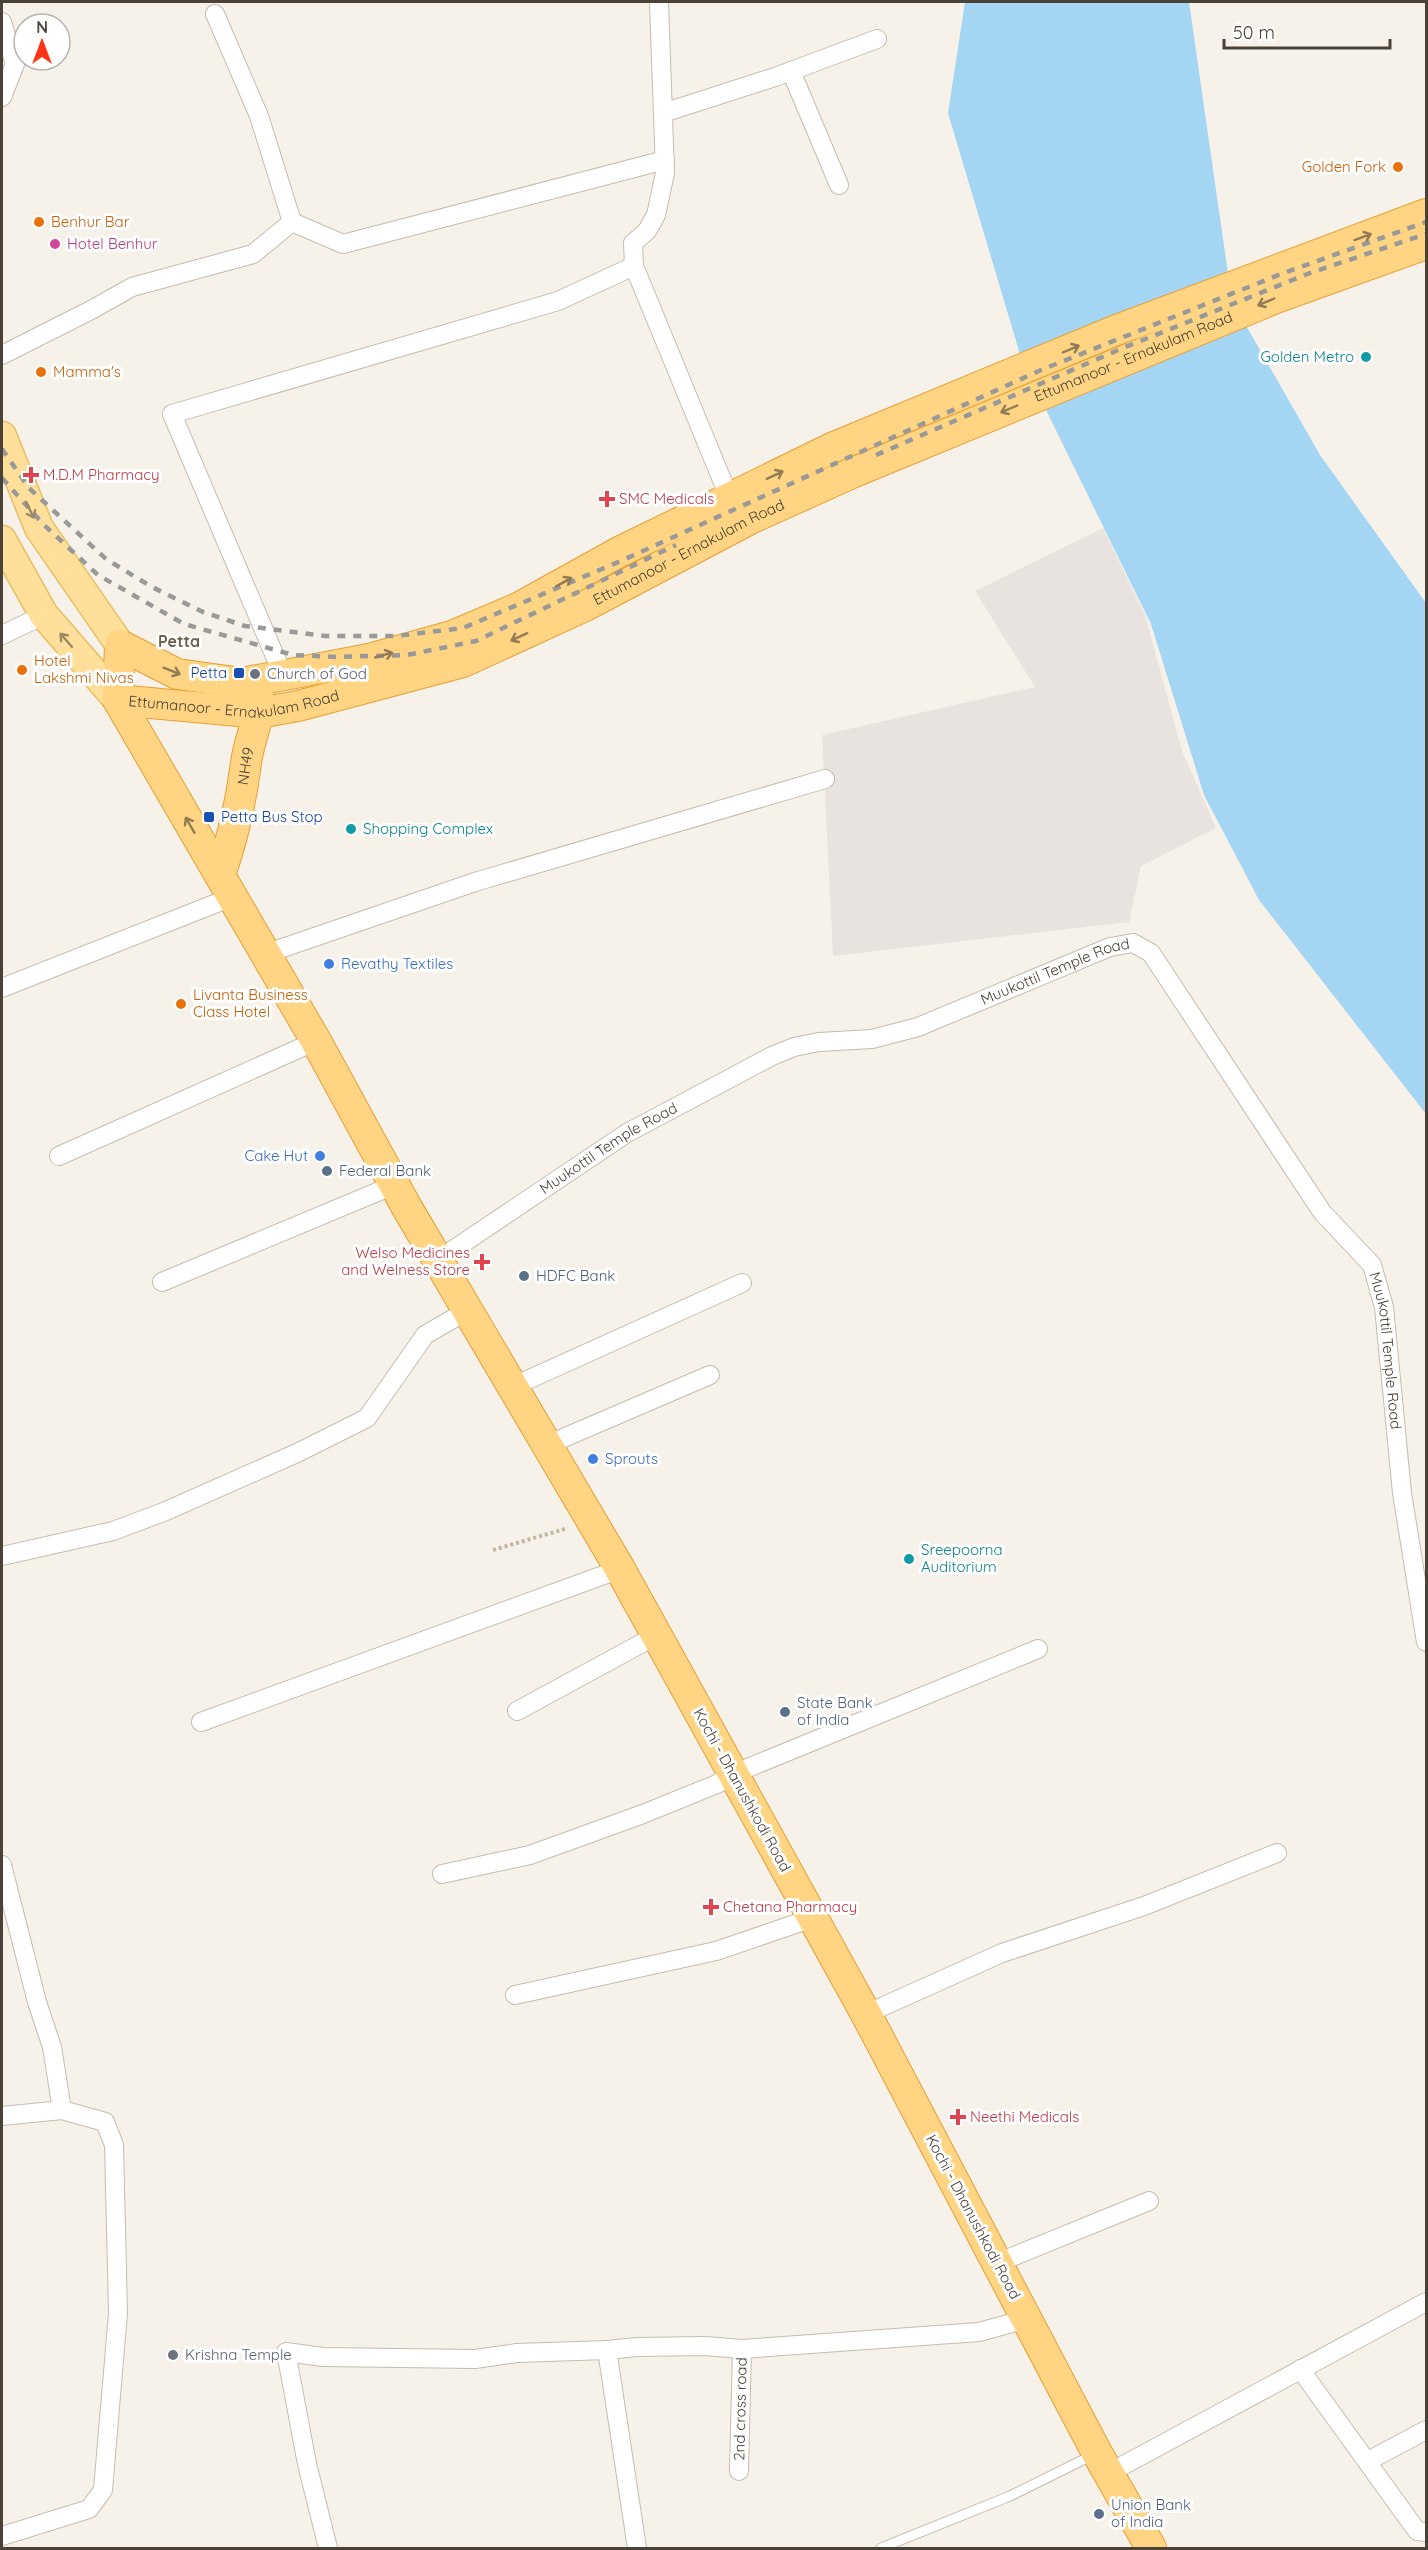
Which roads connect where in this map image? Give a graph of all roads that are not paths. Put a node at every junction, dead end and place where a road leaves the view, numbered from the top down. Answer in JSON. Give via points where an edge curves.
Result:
{"nodes":[{"id":1,"x":659,"y":2,"type":"edge"},
{"id":2,"x":215,"y":14,"type":"dead end"},
{"id":3,"x":2,"y":22,"type":"edge"},
{"id":4,"x":877,"y":39,"type":"dead end"},
{"id":5,"x":791,"y":71,"type":"junction"},
{"id":6,"x":2,"y":97,"type":"edge"},
{"id":7,"x":663,"y":113,"type":"junction"},
{"id":8,"x":665,"y":160,"type":"junction"},
{"id":9,"x":838,"y":185,"type":"dead end"},
{"id":10,"x":1426,"y":214,"type":"edge"},
{"id":11,"x":292,"y":222,"type":"junction"},
{"id":12,"x":1426,"y":244,"type":"edge"},
{"id":13,"x":634,"y":266,"type":"junction"},
{"id":14,"x":1314,"y":269,"type":"junction"},
{"id":15,"x":2,"y":355,"type":"edge"},
{"id":16,"x":2,"y":436,"type":"edge"},
{"id":17,"x":834,"y":447,"type":"junction"},
{"id":18,"x":852,"y":473,"type":"junction"},
{"id":19,"x":729,"y":497,"type":"junction"},
{"id":20,"x":2,"y":540,"type":"edge"},
{"id":21,"x":44,"y":615,"type":"junction"},
{"id":22,"x":2,"y":635,"type":"edge"},
{"id":23,"x":120,"y":645,"type":"junction"},
{"id":24,"x":270,"y":678,"type":"junction"},
{"id":25,"x":118,"y":700,"type":"junction"},
{"id":26,"x":259,"y":713,"type":"junction"},
{"id":27,"x":825,"y":779,"type":"dead end"},
{"id":28,"x":227,"y":874,"type":"junction"},
{"id":29,"x":265,"y":954,"type":"junction"},
{"id":30,"x":2,"y":988,"type":"edge"},
{"id":31,"x":316,"y":1041,"type":"junction"},
{"id":32,"x":59,"y":1156,"type":"dead end"},
{"id":33,"x":394,"y":1185,"type":"junction"},
{"id":34,"x":438,"y":1260,"type":"junction"},
{"id":35,"x":162,"y":1282,"type":"dead end"},
{"id":36,"x":742,"y":1283,"type":"dead end"},
{"id":37,"x":468,"y":1310,"type":"junction"},
{"id":38,"x":710,"y":1375,"type":"dead end"},
{"id":39,"x":512,"y":1387,"type":"junction"},
{"id":40,"x":547,"y":1445,"type":"junction"},
{"id":41,"x":2,"y":1556,"type":"edge"},
{"id":42,"x":620,"y":1569,"type":"junction"},
{"id":43,"x":657,"y":1635,"type":"junction"},
{"id":44,"x":1426,"y":1642,"type":"edge"},
{"id":45,"x":1038,"y":1649,"type":"dead end"},
{"id":46,"x":517,"y":1711,"type":"dead end"},
{"id":47,"x":201,"y":1722,"type":"dead end"},
{"id":48,"x":733,"y":1774,"type":"junction"},
{"id":49,"x":1277,"y":1853,"type":"dead end"},
{"id":50,"x":2,"y":1865,"type":"edge"},
{"id":51,"x":442,"y":1874,"type":"dead end"},
{"id":52,"x":6,"y":1897,"type":"edge"},
{"id":53,"x":813,"y":1918,"type":"junction"},
{"id":54,"x":515,"y":1995,"type":"dead end"},
{"id":55,"x":866,"y":2014,"type":"junction"},
{"id":56,"x":62,"y":2110,"type":"junction"},
{"id":57,"x":2,"y":2116,"type":"edge"},
{"id":58,"x":1149,"y":2202,"type":"dead end"},
{"id":59,"x":997,"y":2263,"type":"junction"},
{"id":60,"x":1426,"y":2302,"type":"edge"},
{"id":61,"x":1027,"y":2319,"type":"junction"},
{"id":62,"x":742,"y":2349,"type":"junction"},
{"id":63,"x":607,"y":2350,"type":"junction"},
{"id":64,"x":1300,"y":2369,"type":"junction"},
{"id":65,"x":1426,"y":2430,"type":"edge"},
{"id":66,"x":1368,"y":2461,"type":"junction"},
{"id":67,"x":1103,"y":2463,"type":"junction"},
{"id":68,"x":739,"y":2470,"type":"dead end"},
{"id":69,"x":1426,"y":2532,"type":"edge"},
{"id":70,"x":2,"y":2536,"type":"edge"},
{"id":71,"x":328,"y":2548,"type":"edge"},
{"id":72,"x":637,"y":2548,"type":"edge"},
{"id":73,"x":881,"y":2548,"type":"edge"},
{"id":74,"x":1151,"y":2548,"type":"edge"}],
"edges":[{"from":1,"to":7,"type":"street"},
{"from":2,"to":11,"type":"street","via":[[260,116]]},
{"from":3,"to":6,"type":"street","via":[[15,64]]},
{"from":4,"to":5,"type":"street"},
{"from":5,"to":7,"type":"street"},
{"from":5,"to":9,"type":"street"},
{"from":7,"to":8,"type":"street"},
{"from":8,"to":11,"type":"street","via":[[343,244]]},
{"from":8,"to":13,"type":"street","via":[[656,215],[648,231],[633,243]]},
{"from":14,"to":10,"type":"highway","one_way":true},
{"from":11,"to":15,"type":"street","via":[[253,254],[132,287]]},
{"from":12,"to":14,"type":"highway","name":"Ettumanoor - Ernakulam Road"},
{"from":13,"to":19,"type":"street"},
{"from":13,"to":24,"type":"street","via":[[558,301],[172,414]]},
{"from":17,"to":14,"type":"highway","one_way":true,"via":[[1114,331]]},
{"from":14,"to":18,"type":"highway","name":"Ettumanoor - Ernakulam Road","one_way":true},
{"from":16,"to":23,"type":"main road","one_way":true,"via":[[39,528]]},
{"from":17,"to":18,"type":"highway"},
{"from":19,"to":17,"type":"highway","one_way":true},
{"from":18,"to":26,"type":"highway","name":"Ettumanoor - Ernakulam Road","one_way":true,"via":[[752,518],[585,606],[463,662]]},
{"from":24,"to":19,"type":"highway","one_way":true,"via":[[369,659],[452,636],[518,608]]},
{"from":20,"to":21,"type":"main road","name":"Ettumanoor - Ernakulam Road"},
{"from":21,"to":22,"type":"street"},
{"from":25,"to":21,"type":"main road","name":"Ettumanoor - Ernakulam Road","one_way":true},
{"from":23,"to":24,"type":"highway","one_way":true,"via":[[177,674],[242,683]]},
{"from":23,"to":25,"type":"highway"},
{"from":24,"to":26,"type":"highway","name":"NH49","number":"NH49"},
{"from":25,"to":26,"type":"highway","name":"Ettumanoor - Ernakulam Road"},
{"from":28,"to":25,"type":"highway","name":"Kochi - Dhanushkodi Road","one_way":true},
{"from":26,"to":28,"type":"highway","name":"NH49","number":"NH49","via":[[246,762]]},
{"from":27,"to":29,"type":"street","via":[[475,882]]},
{"from":28,"to":29,"type":"highway","name":"Kochi - Dhanushkodi Road"},
{"from":28,"to":30,"type":"street"},
{"from":29,"to":31,"type":"highway","name":"Kochi - Dhanushkodi Road"},
{"from":31,"to":32,"type":"street"},
{"from":31,"to":33,"type":"highway","name":"Kochi - Dhanushkodi Road"},
{"from":33,"to":34,"type":"highway","name":"Kochi - Dhanushkodi Road"},
{"from":33,"to":35,"type":"street"},
{"from":34,"to":37,"type":"highway","name":"Kochi - Dhanushkodi Road"},
{"from":34,"to":44,"type":"street","name":"Muukottil Temple Road","via":[[627,1133],[772,1056],[819,1042],[872,1039],[918,1027],[1066,963],[1133,943],[1151,953],[1322,1212],[1372,1265],[1384,1307],[1402,1493]]},
{"from":36,"to":39,"type":"street"},
{"from":37,"to":39,"type":"highway","name":"Kochi - Dhanushkodi Road"},
{"from":37,"to":41,"type":"street","via":[[425,1335],[367,1418],[166,1511],[113,1531]]},
{"from":38,"to":40,"type":"street"},
{"from":39,"to":40,"type":"highway","name":"Kochi - Dhanushkodi Road"},
{"from":40,"to":42,"type":"highway","name":"Kochi - Dhanushkodi Road"},
{"from":42,"to":43,"type":"highway","name":"Kochi - Dhanushkodi Road"},
{"from":42,"to":47,"type":"street"},
{"from":43,"to":46,"type":"street"},
{"from":43,"to":48,"type":"highway","name":"Kochi - Dhanushkodi Road"},
{"from":45,"to":48,"type":"street"},
{"from":48,"to":51,"type":"street","via":[[644,1814],[530,1855]]},
{"from":48,"to":53,"type":"highway","name":"Kochi - Dhanushkodi Road"},
{"from":49,"to":55,"type":"street","via":[[1144,1906],[1002,1953]]},
{"from":50,"to":52,"type":"street"},
{"from":52,"to":56,"type":"street","via":[[52,2047]]},
{"from":53,"to":54,"type":"street","via":[[716,1950]]},
{"from":53,"to":55,"type":"highway","name":"Kochi - Dhanushkodi Road"},
{"from":55,"to":59,"type":"highway","name":"Kochi - Dhanushkodi Road"},
{"from":56,"to":57,"type":"street"},
{"from":56,"to":70,"type":"street","via":[[105,2122],[114,2145],[118,2313],[103,2490],[89,2509]]},
{"from":58,"to":59,"type":"street"},
{"from":59,"to":61,"type":"highway","name":"Kochi - Dhanushkodi Road"},
{"from":60,"to":64,"type":"street"},
{"from":61,"to":62,"type":"street","via":[[979,2332]]},
{"from":61,"to":67,"type":"highway","name":"Kochi - Dhanushkodi Road"},
{"from":62,"to":63,"type":"street","via":[[705,2346]]},
{"from":62,"to":68,"type":"street","name":"2nd cross road"},
{"from":63,"to":71,"type":"street","via":[[517,2353],[475,2359],[323,2357],[286,2352]]},
{"from":63,"to":72,"type":"street"},
{"from":64,"to":66,"type":"street"},
{"from":64,"to":67,"type":"street"},
{"from":65,"to":66,"type":"street"},
{"from":66,"to":69,"type":"street","via":[[1417,2531]]},
{"from":67,"to":73,"type":"lane"},
{"from":67,"to":74,"type":"highway","name":"Kochi - Dhanushkodi Road"}]}
